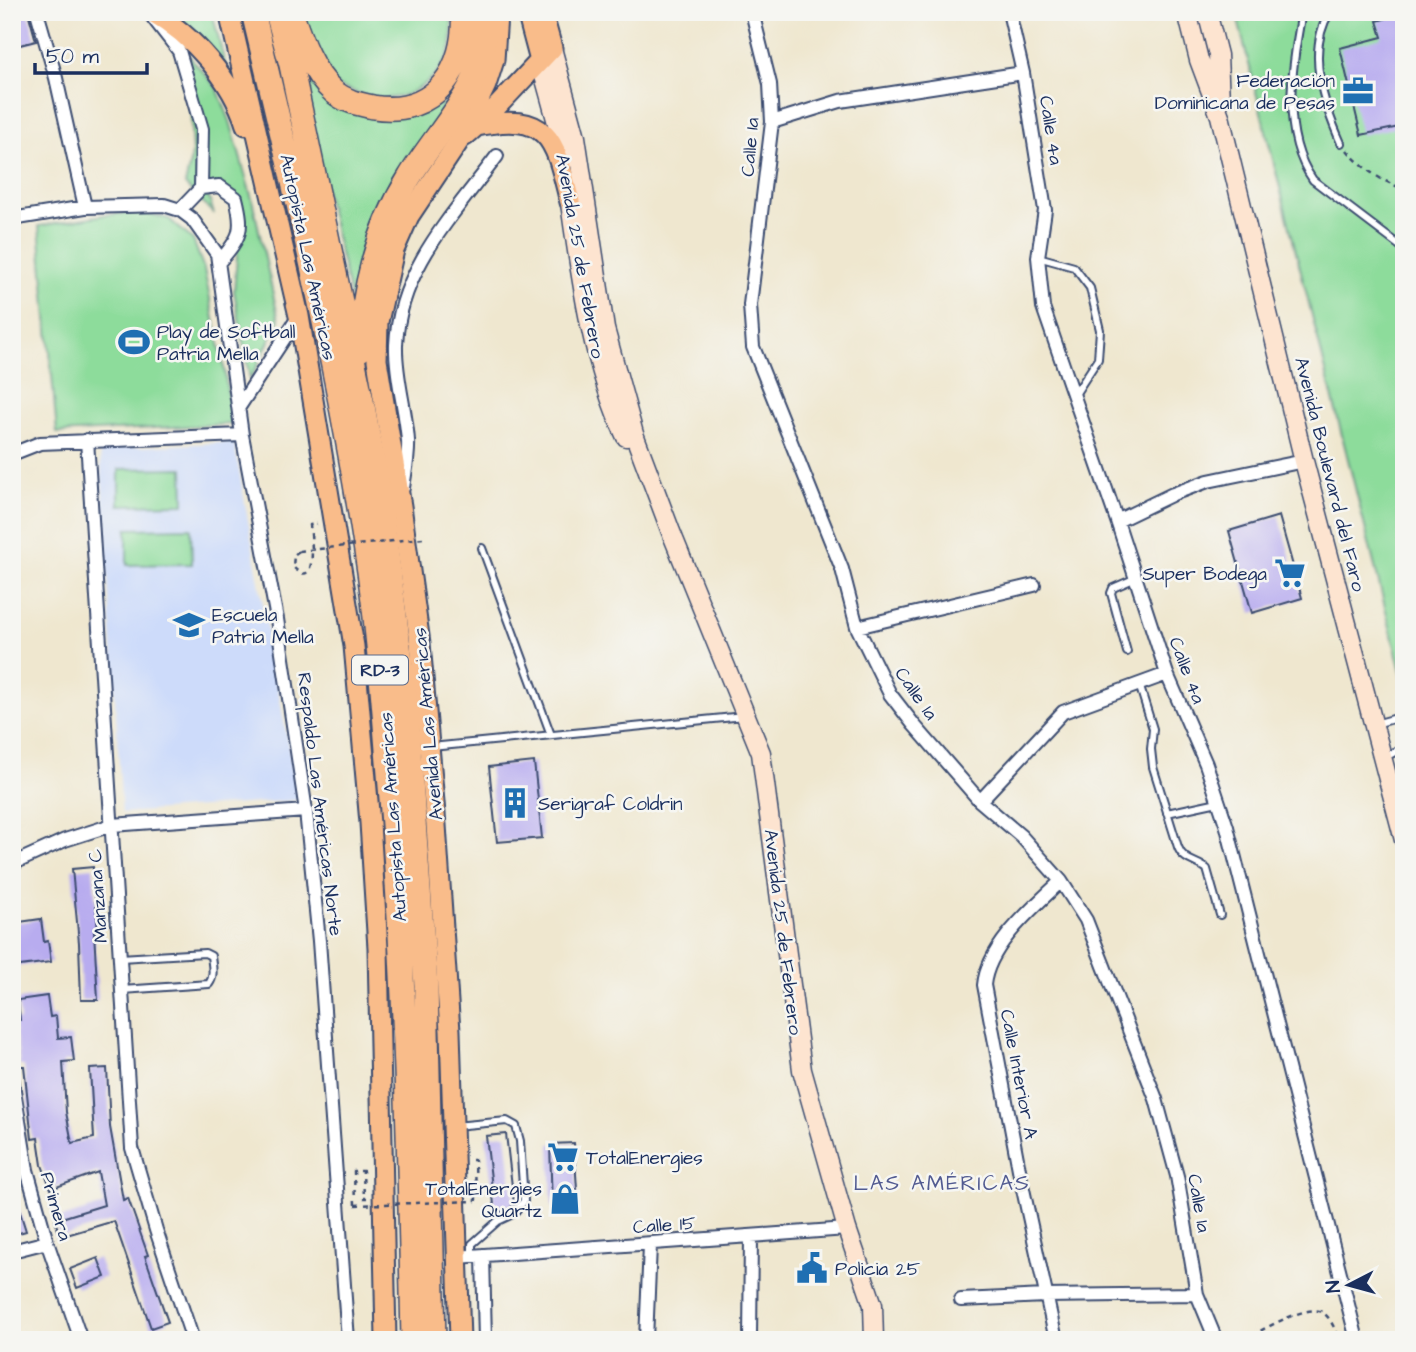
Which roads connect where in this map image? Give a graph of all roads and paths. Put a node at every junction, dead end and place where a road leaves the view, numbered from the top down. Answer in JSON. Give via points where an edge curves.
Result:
{"nodes":[{"id":1,"x":37,"y":12,"type":"edge"},
{"id":2,"x":150,"y":12,"type":"edge"},
{"id":3,"x":229,"y":12,"type":"edge"},
{"id":4,"x":253,"y":12,"type":"edge"},
{"id":5,"x":277,"y":12,"type":"edge"},
{"id":6,"x":291,"y":12,"type":"edge"},
{"id":7,"x":463,"y":12,"type":"edge"},
{"id":8,"x":487,"y":12,"type":"edge"},
{"id":9,"x":497,"y":12,"type":"edge"},
{"id":10,"x":527,"y":12,"type":"edge"},
{"id":11,"x":542,"y":12,"type":"edge"},
{"id":12,"x":752,"y":12,"type":"edge"},
{"id":13,"x":1009,"y":12,"type":"edge"},
{"id":14,"x":1187,"y":12,"type":"edge"},
{"id":15,"x":1207,"y":12,"type":"edge"},
{"id":16,"x":1302,"y":12,"type":"edge"},
{"id":17,"x":1330,"y":12,"type":"edge"},
{"id":18,"x":546,"y":54,"type":"junction"},
{"id":19,"x":1023,"y":73,"type":"junction"},
{"id":20,"x":1220,"y":116,"type":"junction"},
{"id":21,"x":772,"y":122,"type":"junction"},
{"id":22,"x":477,"y":126,"type":"junction"},
{"id":23,"x":459,"y":141,"type":"junction"},
{"id":24,"x":1341,"y":143,"type":"joint"},
{"id":25,"x":497,"y":156,"type":"dead end"},
{"id":26,"x":201,"y":188,"type":"junction"},
{"id":27,"x":1404,"y":189,"type":"edge"},
{"id":28,"x":570,"y":202,"type":"junction"},
{"id":29,"x":85,"y":207,"type":"junction"},
{"id":30,"x":180,"y":210,"type":"junction"},
{"id":31,"x":12,"y":219,"type":"edge"},
{"id":32,"x":282,"y":247,"type":"junction"},
{"id":33,"x":1404,"y":249,"type":"edge"},
{"id":34,"x":1038,"y":257,"type":"junction"},
{"id":35,"x":219,"y":262,"type":"junction"},
{"id":36,"x":299,"y":316,"type":"junction"},
{"id":37,"x":1074,"y":396,"type":"junction"},
{"id":38,"x":363,"y":406,"type":"junction"},
{"id":39,"x":239,"y":407,"type":"junction"},
{"id":40,"x":242,"y":435,"type":"junction"},
{"id":41,"x":87,"y":440,"type":"junction"},
{"id":42,"x":12,"y":454,"type":"edge"},
{"id":43,"x":1304,"y":461,"type":"junction"},
{"id":44,"x":401,"y":506,"type":"junction"},
{"id":45,"x":1118,"y":521,"type":"junction"},
{"id":46,"x":310,"y":525,"type":"dead end"},
{"id":47,"x":671,"y":532,"type":"junction"},
{"id":48,"x":423,"y":538,"type":"dead end"},
{"id":49,"x":482,"y":548,"type":"dead end"},
{"id":50,"x":1136,"y":578,"type":"junction"},
{"id":51,"x":1034,"y":585,"type":"dead end"},
{"id":52,"x":857,"y":627,"type":"junction"},
{"id":53,"x":1127,"y":652,"type":"dead end"},
{"id":54,"x":1167,"y":674,"type":"junction"},
{"id":55,"x":1139,"y":684,"type":"junction"},
{"id":56,"x":746,"y":716,"type":"junction"},
{"id":57,"x":1404,"y":716,"type":"edge"},
{"id":58,"x":1373,"y":725,"type":"junction"},
{"id":59,"x":551,"y":735,"type":"junction"},
{"id":60,"x":429,"y":747,"type":"junction"},
{"id":61,"x":1404,"y":747,"type":"edge"},
{"id":62,"x":1391,"y":754,"type":"dead end"},
{"id":63,"x":981,"y":801,"type":"junction"},
{"id":64,"x":1218,"y":802,"type":"junction"},
{"id":65,"x":306,"y":811,"type":"junction"},
{"id":66,"x":1167,"y":813,"type":"junction"},
{"id":67,"x":112,"y":825,"type":"junction"},
{"id":68,"x":1404,"y":840,"type":"edge"},
{"id":69,"x":12,"y":864,"type":"edge"},
{"id":70,"x":1061,"y":881,"type":"junction"},
{"id":71,"x":1220,"y":915,"type":"dead end"},
{"id":72,"x":120,"y":958,"type":"junction"},
{"id":73,"x":122,"y":990,"type":"junction"},
{"id":74,"x":12,"y":1078,"type":"edge"},
{"id":75,"x":15,"y":1126,"type":"edge"},
{"id":76,"x":453,"y":1126,"type":"junction"},
{"id":77,"x":364,"y":1198,"type":"dead end"},
{"id":78,"x":476,"y":1201,"type":"dead end"},
{"id":79,"x":847,"y":1229,"type":"junction"},
{"id":80,"x":751,"y":1236,"type":"junction"},
{"id":81,"x":47,"y":1242,"type":"junction"},
{"id":82,"x":650,"y":1245,"type":"junction"},
{"id":83,"x":12,"y":1251,"type":"edge"},
{"id":84,"x":471,"y":1256,"type":"junction"},
{"id":85,"x":1197,"y":1294,"type":"junction"},
{"id":86,"x":1045,"y":1296,"type":"junction"},
{"id":87,"x":961,"y":1300,"type":"dead end"},
{"id":88,"x":412,"y":1335,"type":"edge"},
{"id":89,"x":81,"y":1340,"type":"edge"},
{"id":90,"x":193,"y":1340,"type":"edge"},
{"id":91,"x":348,"y":1340,"type":"edge"},
{"id":92,"x":386,"y":1340,"type":"edge"},
{"id":93,"x":435,"y":1340,"type":"edge"},
{"id":94,"x":460,"y":1340,"type":"edge"},
{"id":95,"x":485,"y":1340,"type":"edge"},
{"id":96,"x":646,"y":1340,"type":"edge"},
{"id":97,"x":750,"y":1340,"type":"edge"},
{"id":98,"x":874,"y":1340,"type":"edge"},
{"id":99,"x":1056,"y":1340,"type":"edge"},
{"id":100,"x":1216,"y":1340,"type":"edge"},
{"id":101,"x":1243,"y":1340,"type":"edge"},
{"id":102,"x":1342,"y":1340,"type":"edge"},
{"id":103,"x":1357,"y":1340,"type":"edge"}],
"edges":[{"from":1,"to":29,"type":"street"},
{"from":2,"to":26,"type":"street","via":[[179,51],[202,129]]},
{"from":2,"to":32,"type":"main road","via":[[168,21],[202,51],[228,88],[243,116]]},
{"from":3,"to":32,"type":"main road"},
{"from":4,"to":88,"type":"highway","name":"Autopista Las Américas","number":"RD-3","via":[[316,275],[373,595],[400,905]]},
{"from":5,"to":38,"type":"highway","name":"Autopista Las Américas","number":"RD-3"},
{"from":6,"to":7,"type":"highway","via":[[320,78],[335,93],[353,103],[393,110],[432,97],[448,80],[464,34]]},
{"from":8,"to":38,"type":"highway","via":[[472,84],[408,179],[376,250],[361,323]]},
{"from":9,"to":23,"type":"main road","name":"Avenida Las Américas","via":[[494,60]]},
{"from":10,"to":18,"type":"main road","name":"Avenida 25 de Febrero"},
{"from":11,"to":18,"type":"main road","name":"Avenida 25 de Febrero"},
{"from":12,"to":21,"type":"street","name":"Calle 1a","via":[[770,84]]},
{"from":13,"to":19,"type":"street","name":"Calle 4a"},
{"from":14,"to":20,"type":"main road","name":"Avenida Boulevard del Faro"},
{"from":15,"to":20,"type":"main road","name":"Avenida Boulevard del Faro","via":[[1218,55]]},
{"from":16,"to":33,"type":"lane","via":[[1293,72],[1293,131],[1302,165],[1313,180]]},
{"from":17,"to":24,"type":"lane","via":[[1319,38],[1318,61],[1329,116]]},
{"from":18,"to":22,"type":"main road"},
{"from":18,"to":28,"type":"main road","name":"Avenida 25 de Febrero"},
{"from":18,"to":47,"type":"main road","name":"Avenida 25 de Febrero","via":[[576,137],[606,329],[634,434]]},
{"from":19,"to":21,"type":"street","via":[[840,101]]},
{"from":19,"to":34,"type":"street","name":"Calle 4a","via":[[1045,210]]},
{"from":20,"to":43,"type":"main road","name":"Avenida Boulevard del Faro"},
{"from":21,"to":52,"type":"street","name":"Calle 1a","via":[[750,305],[753,347],[842,569]]},
{"from":22,"to":23,"type":"main road"},
{"from":22,"to":28,"type":"main road","via":[[525,124],[538,129],[557,151]]},
{"from":23,"to":44,"type":"main road","name":"Avenida Las Américas","via":[[409,216],[394,250],[378,322],[377,360]]},
{"from":24,"to":27,"type":"path","via":[[1367,171]]},
{"from":25,"to":44,"type":"street","via":[[422,256],[399,314],[396,348],[409,443]]},
{"from":26,"to":30,"type":"street"},
{"from":26,"to":35,"type":"street","via":[[219,186],[236,198],[242,222],[233,245]]},
{"from":28,"to":47,"type":"main road","name":"Avenida 25 de Febrero","via":[[594,344],[614,411]]},
{"from":29,"to":30,"type":"street","via":[[156,204]]},
{"from":29,"to":31,"type":"street"},
{"from":30,"to":35,"type":"street","name":"Respaldo Las Américas Norte","via":[[214,247]]},
{"from":32,"to":36,"type":"main road"},
{"from":34,"to":37,"type":"street","name":"Calle 4a","via":[[1043,307]]},
{"from":34,"to":37,"type":"lane","via":[[1074,267],[1090,288],[1100,330],[1098,359]]},
{"from":35,"to":39,"type":"street","name":"Respaldo Las Américas Norte"},
{"from":36,"to":39,"type":"street"},
{"from":36,"to":92,"type":"main road","via":[[354,646],[370,822],[378,948]]},
{"from":37,"to":45,"type":"street","name":"Calle 4a"},
{"from":38,"to":93,"type":"highway","name":"Autopista Las Américas","number":"RD-3","via":[[379,493],[407,726],[426,985]]},
{"from":39,"to":40,"type":"street","name":"Respaldo Las Américas Norte"},
{"from":40,"to":41,"type":"street"},
{"from":40,"to":65,"type":"street","name":"Respaldo Las Américas Norte","via":[[277,619]]},
{"from":41,"to":42,"type":"street","via":[[40,443]]},
{"from":41,"to":67,"type":"street","name":"Manzana C"},
{"from":43,"to":45,"type":"street","via":[[1208,481]]},
{"from":43,"to":58,"type":"main road","name":"Avenida Boulevard del Faro"},
{"from":44,"to":60,"type":"main road","name":"Avenida Las Américas"},
{"from":45,"to":50,"type":"street","name":"Calle 4a"},
{"from":46,"to":48,"type":"path","bridge":true,"via":[[313,564],[298,571],[293,567],[293,555],[299,551]]},
{"from":47,"to":56,"type":"main road","name":"Avenida 25 de Febrero"},
{"from":49,"to":59,"type":"lane"},
{"from":50,"to":53,"type":"lane","via":[[1111,593]]},
{"from":50,"to":54,"type":"street","name":"Calle 4a"},
{"from":51,"to":52,"type":"street"},
{"from":52,"to":63,"type":"street","name":"Calle 1a","via":[[890,694]]},
{"from":54,"to":55,"type":"street"},
{"from":54,"to":64,"type":"street","name":"Calle 4a"},
{"from":55,"to":63,"type":"street","via":[[1063,712]]},
{"from":55,"to":66,"type":"lane","via":[[1153,729],[1153,766]]},
{"from":56,"to":59,"type":"lane"},
{"from":56,"to":79,"type":"main road","name":"Avenida 25 de Febrero","via":[[765,775],[802,1070]]},
{"from":57,"to":58,"type":"lane"},
{"from":58,"to":68,"type":"main road","name":"Avenida Boulevard del Faro"},
{"from":59,"to":60,"type":"lane"},
{"from":60,"to":76,"type":"main road","name":"Avenida Las Américas"},
{"from":61,"to":62,"type":"lane"},
{"from":63,"to":70,"type":"street","name":"Calle 1a","via":[[1021,836]]},
{"from":64,"to":66,"type":"lane"},
{"from":64,"to":103,"type":"street","name":"Calle 4a"},
{"from":65,"to":67,"type":"street"},
{"from":65,"to":91,"type":"street","name":"Respaldo Las Américas Norte"},
{"from":66,"to":71,"type":"lane","via":[[1181,854],[1207,869]]},
{"from":67,"to":69,"type":"street"},
{"from":67,"to":72,"type":"street","name":"Manzana C"},
{"from":70,"to":85,"type":"street","name":"Calle 1a","via":[[1086,919],[1156,1099],[1177,1176]]},
{"from":70,"to":86,"type":"street","name":"Calle Interior A","via":[[1021,919],[985,972],[984,985]]},
{"from":72,"to":73,"type":"street","name":"Manzana C"},
{"from":72,"to":73,"type":"lane","via":[[205,953],[211,956],[212,971],[209,984]]},
{"from":73,"to":90,"type":"street","name":"Manzana C","via":[[134,1160]]},
{"from":74,"to":75,"type":"street","name":"Primera"},
{"from":75,"to":81,"type":"street","name":"Primera"},
{"from":76,"to":84,"type":"main road","name":"Avenida Las Américas"},
{"from":76,"to":84,"type":"lane","via":[[507,1121],[516,1126],[520,1141],[524,1201],[472,1244]]},
{"from":77,"to":78,"type":"path","bridge":true,"via":[[363,1171],[354,1171],[355,1206]]},
{"from":79,"to":80,"type":"street","name":"Calle 15"},
{"from":79,"to":98,"type":"main road","name":"Avenida 25 de Febrero","via":[[873,1305]]},
{"from":80,"to":82,"type":"street","name":"Calle 15"},
{"from":80,"to":97,"type":"street"},
{"from":81,"to":83,"type":"street"},
{"from":81,"to":89,"type":"street","name":"Primera"},
{"from":82,"to":84,"type":"street","name":"Calle 15"},
{"from":82,"to":96,"type":"street"},
{"from":84,"to":94,"type":"main road","name":"Avenida Las Américas"},
{"from":84,"to":95,"type":"street"},
{"from":85,"to":86,"type":"street"},
{"from":85,"to":100,"type":"street","name":"Calle 1a"},
{"from":86,"to":87,"type":"street"},
{"from":86,"to":99,"type":"street","name":"Calle Interior A"},
{"from":101,"to":102,"type":"path","via":[[1314,1310],[1331,1321]]}]}
